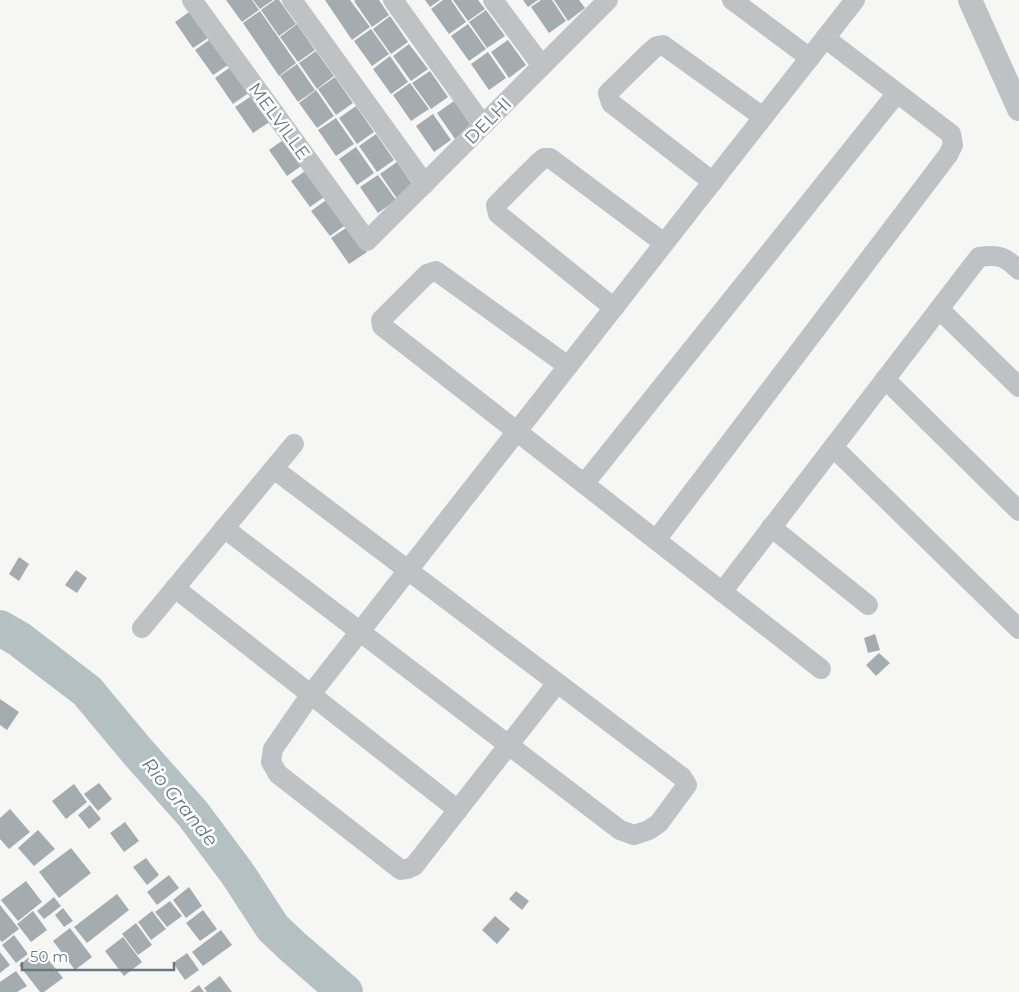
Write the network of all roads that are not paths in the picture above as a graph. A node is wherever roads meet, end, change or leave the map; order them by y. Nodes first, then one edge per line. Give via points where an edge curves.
1 (192, 0) edge
2 (292, 0) edge
3 (393, 0) edge
4 (493, 0) edge
5 (732, 0) edge
6 (855, 0) edge
7 (970, 0) edge
8 (599, 3) edge
9 (825, 38) junction
10 (810, 58) junction
11 (542, 66) junction
12 (897, 93) junction
13 (1019, 109) edge
14 (763, 117) junction
15 (483, 125) junction
16 (713, 182) junction
17 (425, 184) junction
18 (367, 241) joint
19 (664, 243) junction
20 (1019, 270) edge
21 (614, 308) junction
22 (939, 309) junction
23 (568, 366) junction
24 (885, 379) junction
25 (1019, 387) edge
26 (517, 432) junction
27 (294, 444) dead end
28 (833, 447) junction
29 (274, 469) junction
30 (584, 484) junction
31 (1019, 511) edge
32 (772, 527) junction
33 (224, 528) junction
34 (656, 540) junction
35 (409, 570) junction
36 (175, 588) junction
37 (722, 592) junction
38 (868, 605) dead end
39 (142, 628) dead end
40 (1019, 629) edge
41 (360, 632) junction
42 (821, 669) dead end
43 (558, 683) junction
44 (311, 694) junction
45 (509, 746) junction
46 (458, 810) junction

1 - 18 street, MELVILLE
2 - 17 street
3 - 15 street
4 - 11 street
5 - 10 street
6 - 9 street
7 - 13 street
8 - 11 street, DELHI
9 - 10 street
9 - 12 street
10 - 14 street
11 - 15 street, DELHI
12 - 30 street
12 - 34 street via 951,134 953,145 948,155
14 - 16 street
14 - 16 street via 663,45 651,51 608,93 611,103
15 - 17 street, DELHI
16 - 19 street
17 - 18 street, DELHI
19 - 21 street
19 - 21 street via 550,158 538,163 496,206 498,214
20 - 22 street via 1007,259 992,255 979,257
21 - 23 street
22 - 24 street
22 - 25 street
23 - 26 street
23 - 26 street via 436,271 427,274 381,320 382,326
24 - 28 street
24 - 31 street
26 - 30 street
26 - 35 street
27 - 29 street
28 - 32 street
28 - 40 street
29 - 33 street
29 - 35 street
30 - 34 street
32 - 37 street
32 - 38 street
33 - 36 street
33 - 41 street
34 - 37 street
35 - 41 street
35 - 43 street
36 - 39 street
36 - 44 street
37 - 42 street
41 - 44 street
41 - 45 street
43 - 45 street
43 - 45 street via 682,777 687,785 658,823 634,835 620,830
44 - 46 street
44 - 46 street via 273,749 271,762 278,774 401,870 414,866
45 - 46 street

